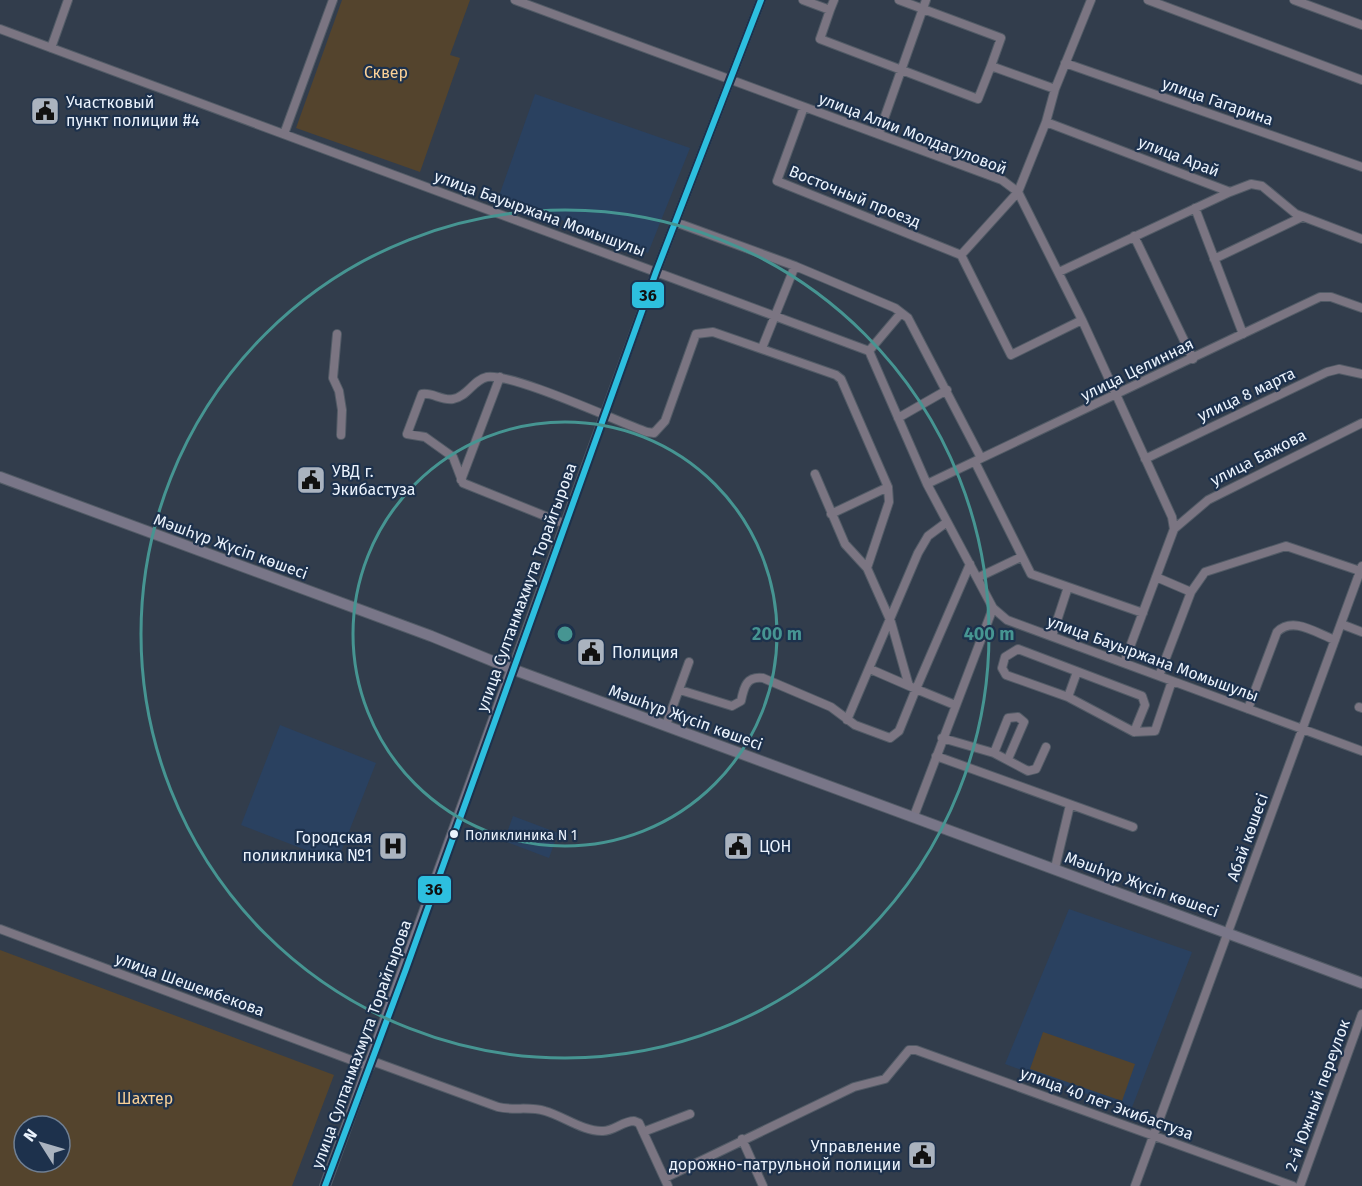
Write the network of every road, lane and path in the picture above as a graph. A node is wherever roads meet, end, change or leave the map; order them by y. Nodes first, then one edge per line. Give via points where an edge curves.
1 (68, 0) edge
2 (333, 0) edge
3 (516, 0) edge
4 (761, 0) edge
5 (803, 0) edge
6 (834, 0) edge
7 (899, 0) edge
8 (926, 0) edge
9 (1091, 0) edge
10 (1148, 0) edge
11 (1294, 0) edge
12 (923, 9) junction
13 (830, 10) junction
14 (1362, 26) edge
15 (0, 29) edge
16 (51, 48) junction
17 (1065, 63) junction
18 (991, 66) junction
19 (901, 69) junction
20 (1362, 80) edge
21 (730, 81) junction
22 (1055, 89) junction
23 (804, 107) junction
24 (1046, 122) junction
25 (879, 133) junction
26 (284, 134) junction
27 (1362, 167) edge
28 (1018, 192) junction
29 (1230, 192) junction
30 (1195, 208) junction
31 (1302, 217) junction
32 (675, 222) junction
33 (1134, 236) junction
34 (1362, 239) edge
35 (961, 255) junction
36 (1214, 259) junction
37 (795, 266) junction
38 (656, 272) junction
39 (1059, 272) junction
40 (1362, 308) edge
41 (901, 313) junction
42 (774, 316) junction
43 (1082, 320) junction
44 (337, 334) dead end
45 (1243, 334) junction
46 (762, 348) junction
47 (869, 351) junction
48 (1193, 358) junction
49 (1362, 374) edge
50 (500, 377) junction
51 (947, 390) junction
52 (1116, 396) junction
53 (604, 416) junction
54 (898, 418) junction
55 (1362, 423) edge
56 (341, 435) dead end
57 (1145, 459) junction
58 (978, 460) junction
59 (815, 474) dead end
60 (0, 477) edge
61 (461, 481) junction
62 (927, 484) junction
63 (888, 487) junction
64 (831, 514) junction
65 (947, 522) junction
66 (565, 524) junction
67 (1174, 530) junction
68 (1020, 557) junction
69 (970, 564) junction
70 (867, 568) junction
71 (1361, 568) edge
72 (1156, 577) junction
73 (977, 578) junction
74 (1068, 587) junction
75 (1191, 592) junction
76 (993, 608) junction
77 (1143, 614) junction
78 (891, 622) junction
79 (1341, 624) junction
80 (1362, 632) edge
81 (1052, 636) junction
82 (1335, 640) junction
83 (689, 662) dead end
84 (1124, 663) junction
85 (512, 669) junction
86 (870, 669) junction
87 (1077, 672) junction
88 (1159, 676) junction
89 (1172, 681) junction
90 (912, 687) junction
91 (680, 690) junction
92 (1068, 698) junction
93 (955, 705) junction
94 (1248, 709) junction
95 (847, 720) junction
96 (666, 725) junction
97 (1302, 729) junction
98 (1134, 732) junction
99 (942, 738) junction
100 (1046, 747) dead end
101 (1362, 751) edge
102 (994, 753) junction
103 (936, 756) junction
104 (1008, 759) junction
105 (1070, 805) junction
106 (914, 816) junction
107 (1133, 827) dead end
108 (1055, 868) junction
109 (0, 928) edge
110 (1228, 931) junction
111 (1362, 983) edge
112 (1362, 1014) edge
113 (371, 1064) junction
114 (690, 1114) dead end
115 (643, 1132) junction
116 (1154, 1135) junction
117 (742, 1139) junction
118 (667, 1182) edge
119 (325, 1186) edge
120 (763, 1186) edge
121 (1135, 1186) edge
122 (1293, 1186) edge
123 (1300, 1186) edge

1 - 16 street
2 - 26 street
3 - 21 street, улица Алии Молдагуловой
4 - 21 street, улица Султанмахмута Торайгырова
5 - 13 street
6 - 13 street
7 - 12 street
8 - 12 street
9 - 17 street
10 - 20 street
11 - 14 street
12 - 18 street via 1001,38
12 - 19 street
13 - 19 street via 820,39
15 - 16 street, улица Бауыржана Момышулы
16 - 26 street, улица Бауыржана Момышулы
17 - 22 street
17 - 27 street, улица Гагарина
18 - 19 street via 978,99
18 - 22 street
19 - 25 street
21 - 23 street, улица Алии Молдагуловой
21 - 32 street, улица Султанмахмута Торайгырова
22 - 24 street
23 - 25 street, улица Алии Молдагуловой
23 - 35 street, Восточный проезд via 777,181
24 - 28 street
24 - 29 street, улица Арай
25 - 28 street, улица Алии Молдагуловой via 1002,180
26 - 38 street, улица Бауыржана Момышулы
28 - 35 street
28 - 39 street, улица Алии Молдагуловой
29 - 30 street
29 - 31 street, улица Арай via 1251,184 1262,186
30 - 33 street
30 - 36 street
31 - 34 street, улица Арай
31 - 36 street
32 - 37 street
32 - 38 street, улица Султанмахмута Торайгырова
33 - 39 street
33 - 48 street
35 - 43 street via 1011,355
36 - 45 street
37 - 41 street
37 - 42 street
38 - 42 street, улица Бауыржана Момышулы
38 - 53 street, улица Султанмахмута Торайгырова
39 - 43 street, улица Алии Молдагуловой
40 - 45 street, улица Целинная via 1320,297
41 - 47 street
41 - 51 street via 908,318
42 - 46 street
42 - 47 street, улица Бауыржана Момышулы
43 - 52 street, улица Алии Молдагуловой
44 - 56 street via 333,378 342,410
45 - 48 street, улица Целинная
46 - 53 street via 713,332 696,334 660,428 647,432
46 - 63 street via 841,379
47 - 54 street, улица Бауыржана Момышулы
48 - 52 street, улица Целинная
49 - 57 street, улица 8 марта via 1339,369 1327,372
50 - 53 street
50 - 61 street
50 - 61 street via 486,377 455,399 422,394 412,416 407,434 425,436 451,455
51 - 54 street
51 - 58 street
52 - 57 street, улица Алии Молдагуловой
52 - 58 street, улица Целинная
53 - 66 street, улица Султанмахмута Торайгырова
54 - 62 street, улица Бауыржана Момышулы
55 - 67 street, улица Бажова via 1208,500
57 - 67 street, улица Алии Молдагуловой via 1172,517
58 - 62 street, улица Целинная
58 - 68 street
59 - 64 street
60 - 85 main road, Мәшһүр Жүсіп көшесі
61 - 66 street
62 - 65 street, улица Бауыржана Момышулы
63 - 64 street
63 - 70 street via 889,502
64 - 70 street via 845,544
65 - 69 street, улица Бауыржана Момышулы
65 - 78 street via 928,536 918,553
66 - 85 street, улица Султанмахмута Торайгырова
67 - 72 street
68 - 73 street
68 - 74 street via 1031,574
69 - 73 street, улица Бауыржана Момышулы
69 - 90 street
70 - 78 street
71 - 75 street via 1286,546 1205,572
71 - 79 street, Абай көшесі
72 - 75 street
72 - 77 street
73 - 76 street, улица Бауыржана Момышулы
74 - 77 street
74 - 81 street
75 - 88 street
76 - 81 street, улица Бауыржана Момышулы via 1007,620
76 - 93 street
77 - 84 street
78 - 86 street
78 - 90 street
79 - 80 street
79 - 82 street, Абай көшесі
81 - 84 street, улица Бауыржана Момышулы
82 - 94 street via 1293,624 1284,625 1277,632
82 - 97 street, Абай көшесі
83 - 91 street
84 - 88 street, улица Бауыржана Момышулы
85 - 96 main road, Мәшһүр Жүсіп көшесі
85 - 113 main road, улица Султанмахмута Торайгырова
86 - 90 street
86 - 95 street
87 - 92 street
87 - 92 street via 1018,649 1005,657 1002,668 1006,675
87 - 98 street via 1142,696 1145,705
88 - 89 street, улица Бауыржана Момышулы
89 - 94 street, улица Бауыржана Момышулы
89 - 98 street via 1155,731
90 - 93 street
90 - 95 street via 895,736 890,738
91 - 95 street via 732,706 741,701 749,680 763,678 831,707
91 - 96 street
92 - 98 street
93 - 99 street
94 - 97 street, улица Бауыржана Момышулы
96 - 106 main road, Мәшһүр Жүсіп көшесі
97 - 101 street, улица Бауыржана Момышулы
97 - 110 street, Абай көшесі
99 - 102 street
99 - 103 street
100 - 104 street via 1032,771
102 - 104 street
102 - 104 street via 1008,718 1018,717 1024,722
103 - 105 street
103 - 106 street
105 - 107 street
105 - 108 street
106 - 108 main road, Мәшһүр Жүсіп көшесі
108 - 110 main road, Мәшһүр Жүсіп көшесі
109 - 113 street, улица Шешембекова
110 - 111 main road, Мәшһүр Жүсіп көшесі
110 - 116 street, Абай көшесі
112 - 123 street, 2-й Южный переулок
113 - 115 street, улица Шешембекова via 498,1107 544,1110 595,1131 634,1121
113 - 119 main road, улица Султанмахмута Торайгырова
114 - 115 street
115 - 118 street
116 - 117 street, улица 40 лет Экибастуза via 909,1050 885,1079 854,1087
116 - 121 street, Абай көшесі
116 - 122 street, улица 40 лет Экибастуза
117 - 118 street
117 - 120 street

